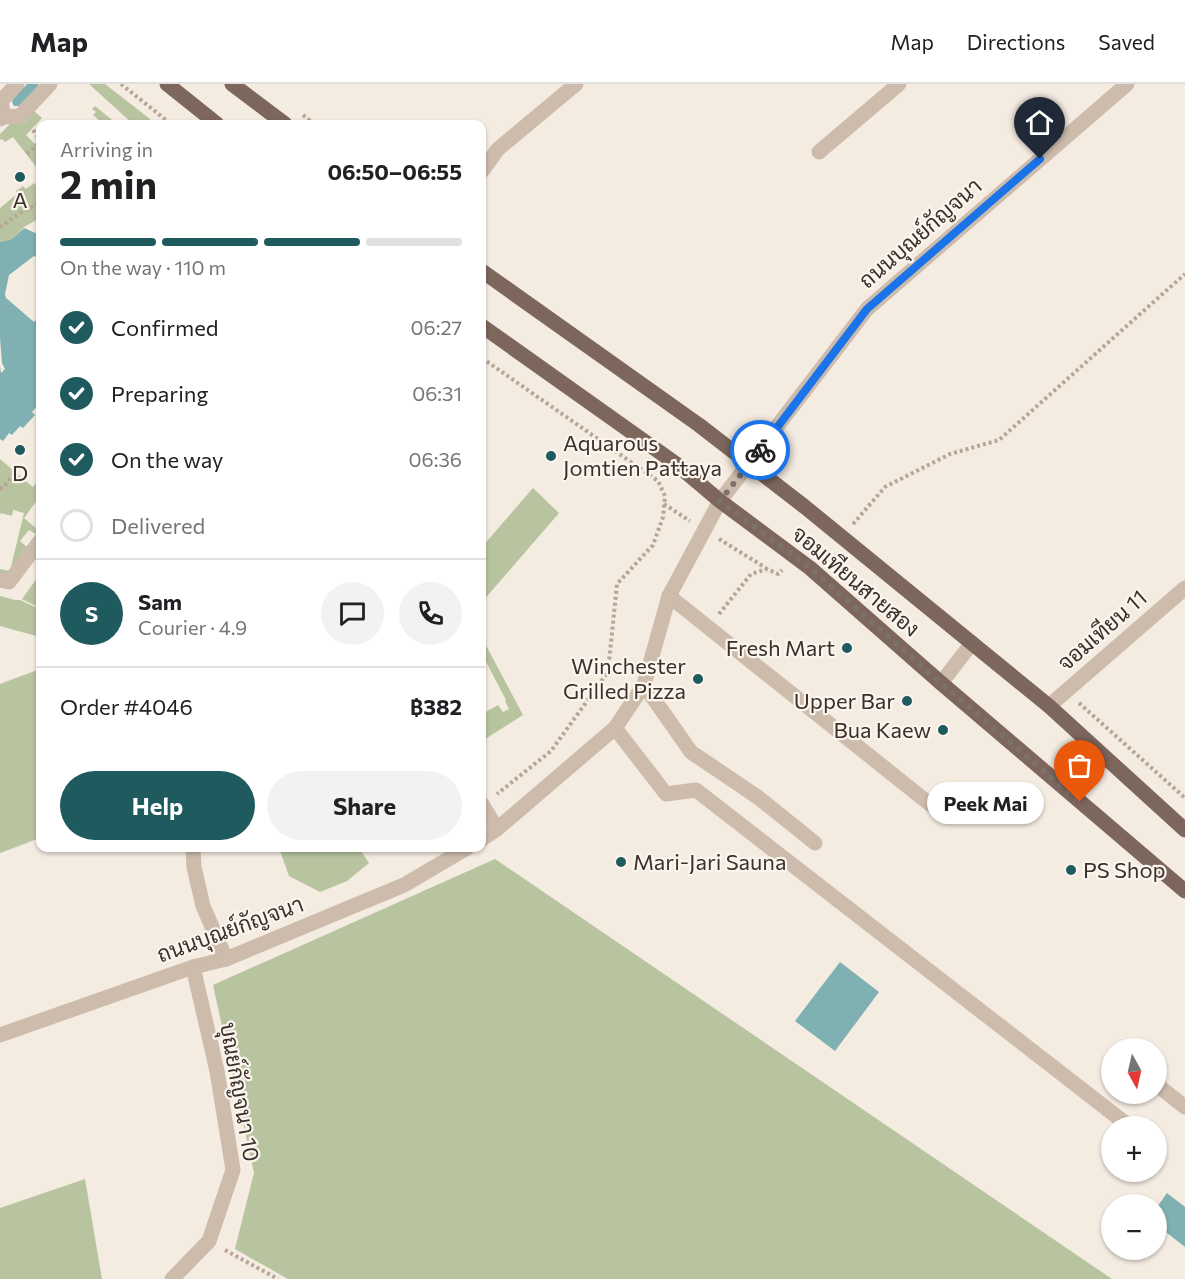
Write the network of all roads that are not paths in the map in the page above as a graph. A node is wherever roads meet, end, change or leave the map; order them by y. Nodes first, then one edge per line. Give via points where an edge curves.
1 (17, 84) edge
2 (50, 84) edge
3 (167, 84) edge
4 (232, 84) edge
5 (576, 84) edge
6 (898, 84) edge
7 (1127, 84) edge
8 (2, 118) edge
9 (212, 120) edge
10 (280, 120) edge
11 (819, 152) dead end
12 (486, 166) edge
13 (486, 274) edge
14 (486, 329) edge
15 (749, 465) junction
16 (720, 501) junction
17 (36, 546) edge
18 (0, 580) edge
19 (1185, 588) edge
20 (669, 596) junction
21 (972, 643) junction
22 (941, 683) junction
23 (644, 685) junction
24 (1049, 706) junction
25 (615, 728) junction
26 (931, 805) dead end
27 (486, 811) edge
28 (497, 829) junction
29 (1185, 830) edge
30 (486, 836) edge
31 (815, 843) dead end
32 (193, 852) edge
33 (460, 852) edge
34 (1185, 891) edge
35 (226, 959) junction
36 (193, 968) junction
37 (0, 1035) edge
38 (1167, 1093) edge
39 (1185, 1107) edge
40 (1116, 1116) edge
41 (174, 1278) edge

1 - 8 street via 1,101
2 - 8 street via 20,116
3 - 9 main road
4 - 10 main road
5 - 12 street via 498,149
6 - 11 street
7 - 15 street, ถนนบุณย์กัญจนา via 867,309
13 - 15 main road, จอมเทียนสายสอง
14 - 16 main road, จอมเทียนสายสอง via 675,464
15 - 16 street, ถนนบุณย์กัญจนา
15 - 21 main road, จอมเทียนสายสอง
16 - 20 street, ถนนบุณย์กัญจนา
16 - 22 main road, จอมเทียนสายสอง via 810,568
17 - 18 street via 9,582
19 - 24 street, จอมเทียน 11
20 - 23 street, ถนนบุณย์กัญจนา
20 - 26 street
21 - 22 street
21 - 24 main road, จอมเทียนสายสอง
22 - 34 main road, จอมเทียนสายสอง
23 - 25 street, ถนนบุณย์กัญจนา
23 - 31 street via 691,752 759,798
24 - 29 main road, จอมเทียนสายสอง
25 - 28 street, ถนนบุณย์กัญจนา
25 - 40 street via 666,794 696,790
27 - 28 street
28 - 30 street, ถนนบุณย์กัญจนา
32 - 35 street via 203,906
33 - 35 street, ถนนบุณย์กัญจนา via 404,885
35 - 36 street, ถนนบุณย์กัญจนา
36 - 37 street, ถนนบุณย์กัญจนา
36 - 41 street, บุณย์กัญจนา 10 via 217,1071 233,1170 209,1241
38 - 39 street

